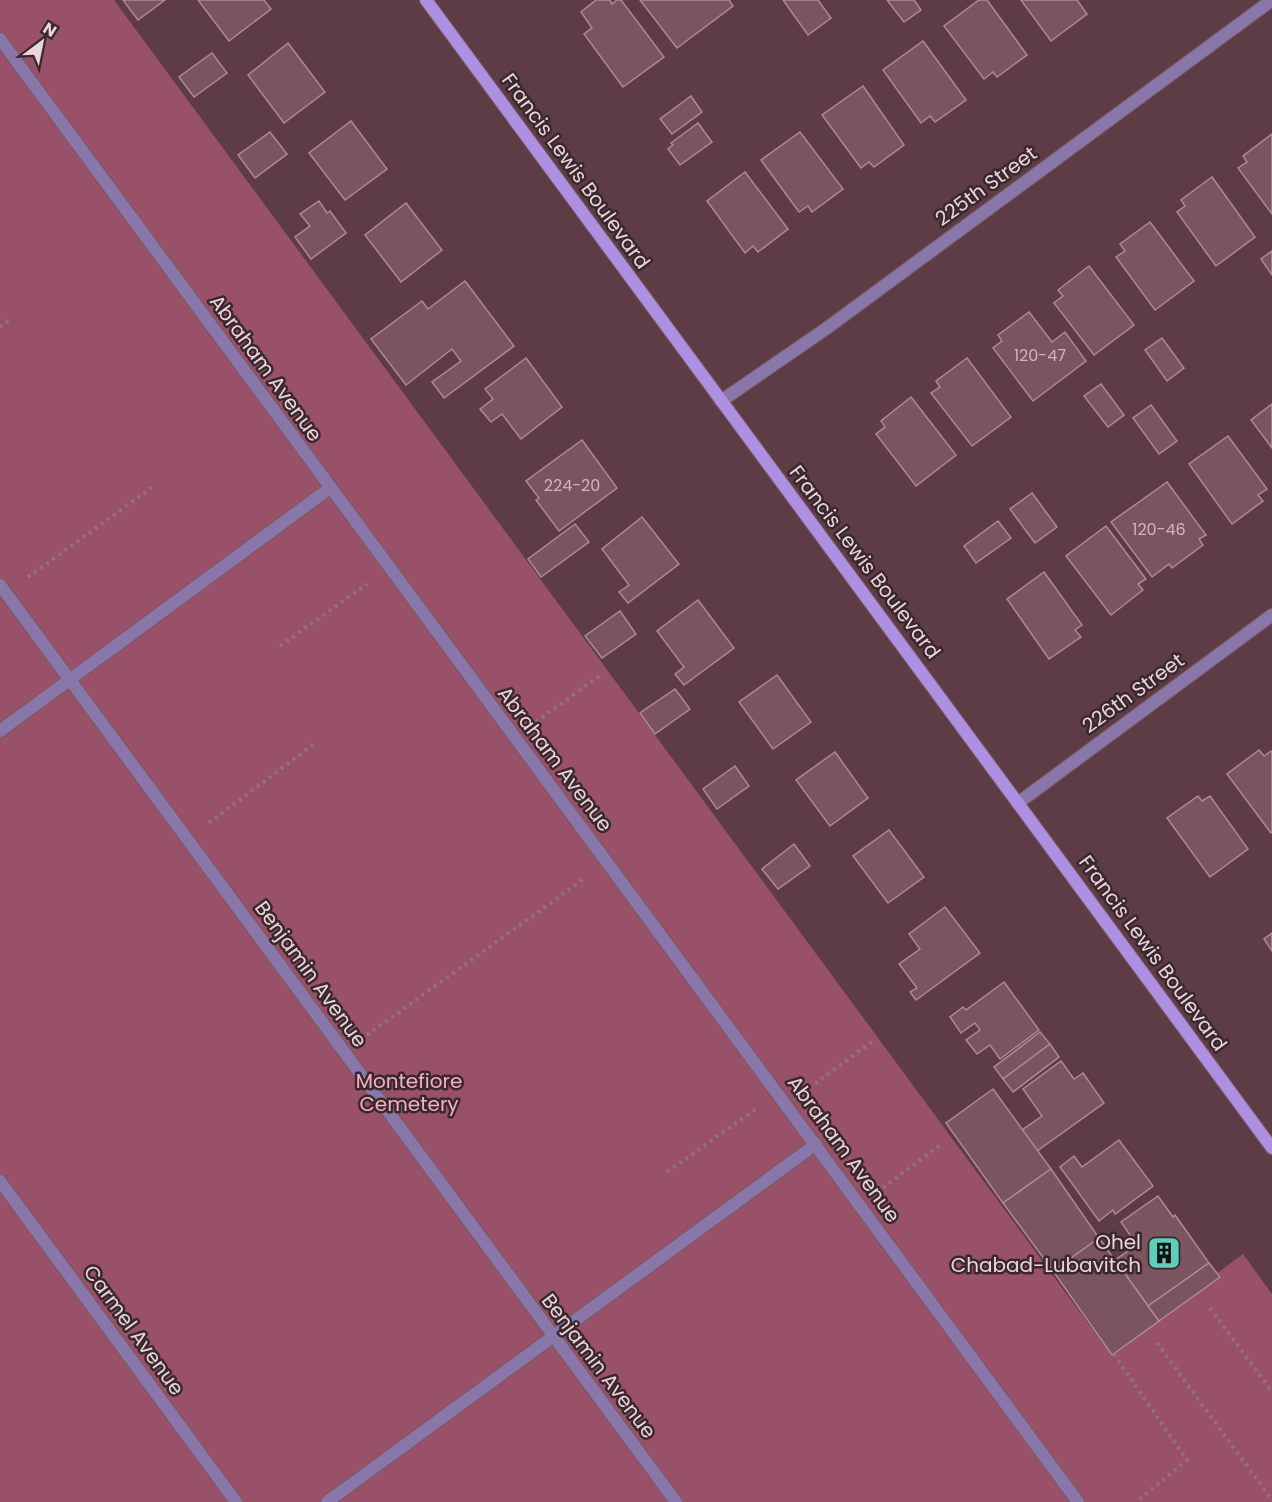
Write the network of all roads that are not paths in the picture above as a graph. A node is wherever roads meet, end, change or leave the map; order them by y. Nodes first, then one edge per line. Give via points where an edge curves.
1 (1272, 0) edge
2 (430, 1) edge
3 (0, 39) edge
4 (721, 401) junction
5 (330, 488) junction
6 (3, 589) edge
7 (1272, 615) edge
8 (70, 680) junction
9 (0, 731) edge
10 (1018, 803) junction
11 (816, 1144) junction
12 (1272, 1148) edge
13 (0, 1180) edge
14 (553, 1336) junction
15 (236, 1502) edge
16 (327, 1502) edge
17 (676, 1502) edge
18 (1078, 1502) edge

1 - 4 street, 225th Street
2 - 4 main road, Francis Lewis Boulevard
3 - 5 street, Abraham Avenue
4 - 10 main road, Francis Lewis Boulevard
5 - 8 street
5 - 11 street, Abraham Avenue
6 - 8 street, Benjamin Avenue
7 - 10 street, 226th Street
8 - 9 street
8 - 14 street, Benjamin Avenue
10 - 12 main road, Francis Lewis Boulevard
11 - 14 street
11 - 18 street, Abraham Avenue
13 - 15 street, Carmel Avenue
14 - 16 street
14 - 17 street, Benjamin Avenue

